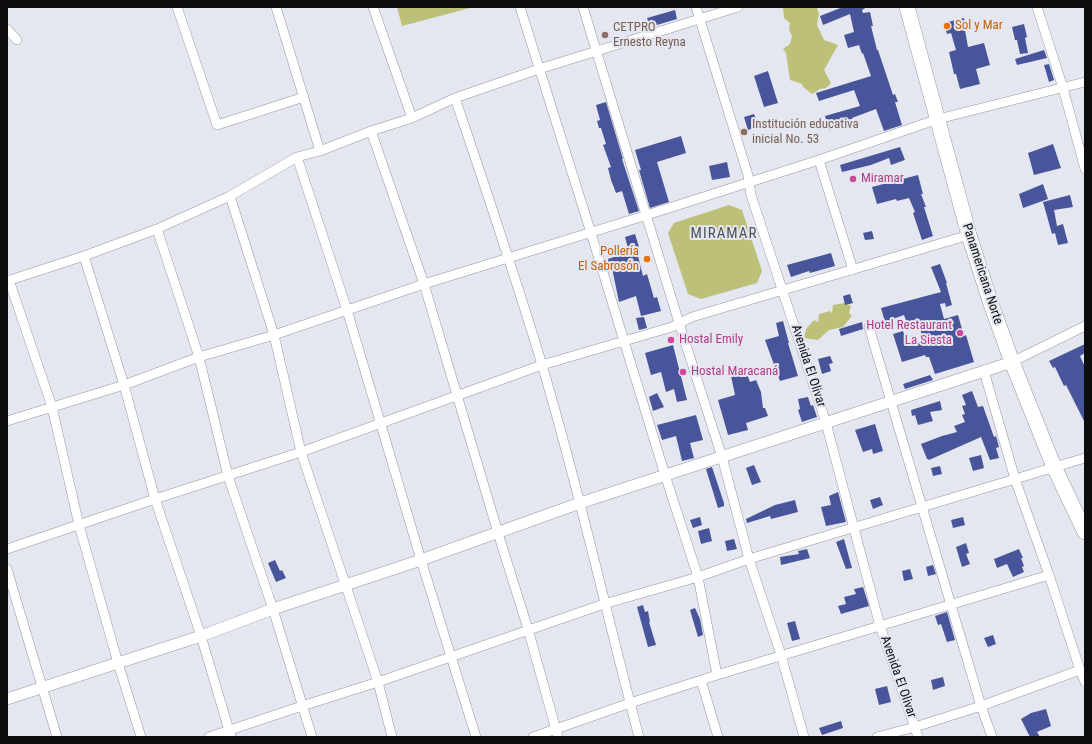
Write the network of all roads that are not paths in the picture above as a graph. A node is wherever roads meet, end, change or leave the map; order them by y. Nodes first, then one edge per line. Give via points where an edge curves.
1 (177, 7) edge
2 (276, 7) edge
3 (373, 7) edge
4 (520, 7) edge
5 (583, 7) edge
6 (696, 7) edge
7 (738, 7) edge
8 (907, 7) edge
9 (1037, 7) edge
10 (700, 19) junction
11 (7, 29) edge
12 (17, 40) dead end
13 (598, 51) junction
14 (539, 69) junction
15 (1085, 82) edge
16 (1064, 88) junction
17 (304, 97) junction
18 (455, 98) junction
19 (412, 118) junction
20 (938, 118) junction
21 (371, 131) junction
22 (320, 151) junction
23 (297, 157) junction
24 (819, 160) junction
25 (1085, 169) edge
26 (749, 182) junction
27 (230, 196) junction
28 (647, 215) junction
29 (157, 229) junction
30 (591, 233) junction
31 (969, 235) junction
32 (84, 256) junction
33 (508, 258) junction
34 (853, 270) junction
35 (8, 280) edge
36 (424, 284) junction
37 (782, 290) junction
38 (347, 310) junction
39 (679, 323) junction
40 (1085, 326) edge
41 (869, 327) dead end
42 (274, 335) junction
43 (624, 341) junction
44 (199, 357) junction
45 (1012, 362) junction
46 (542, 365) junction
47 (984, 371) junction
48 (124, 385) junction
49 (457, 396) junction
50 (892, 401) junction
51 (52, 407) junction
52 (7, 421) edge
53 (826, 423) junction
54 (380, 424) junction
55 (301, 452) junction
56 (722, 456) junction
57 (1085, 458) edge
58 (1054, 467) junction
59 (665, 475) junction
60 (228, 476) junction
61 (1015, 479) junction
62 (155, 499) junction
63 (580, 503) junction
64 (923, 507) junction
65 (79, 525) junction
66 (853, 528) junction
67 (1085, 532) edge
68 (498, 533) junction
69 (7, 549) edge
70 (749, 559) junction
71 (421, 560) junction
72 (7, 569) edge
73 (1049, 575) junction
74 (698, 577) junction
75 (345, 585) junction
76 (604, 604) junction
77 (950, 605) junction
78 (273, 609) junction
79 (880, 626) junction
80 (528, 630) junction
81 (201, 636) junction
82 (781, 655) junction
83 (451, 656) junction
84 (118, 663) junction
85 (1080, 670) junction
86 (717, 675) junction
87 (701, 680) junction
88 (378, 682) junction
89 (1085, 682) edge
90 (42, 688) junction
91 (7, 699) edge
92 (630, 703) junction
93 (302, 706) junction
94 (981, 706) junction
95 (915, 727) junction
96 (557, 733) edge
97 (230, 734) edge
98 (57, 737) edge
99 (141, 737) edge
100 (209, 737) edge
101 (312, 737) edge
102 (392, 737) edge
103 (476, 737) edge
104 (533, 737) edge
105 (639, 737) edge
106 (718, 737) edge
107 (804, 737) edge
108 (877, 737) edge
109 (918, 737) edge
110 (992, 737) edge

1 - 17 street via 217,125
2 - 17 street
3 - 19 street
4 - 14 street
5 - 13 street
6 - 10 street, Avenida El Olivar
7 - 10 street
8 - 20 highway, Panamericana Norte
9 - 16 street
10 - 13 street
10 - 26 street, Avenida El Olivar
11 - 12 street
13 - 14 street
13 - 28 street
14 - 18 street
14 - 30 street
15 - 16 street
16 - 20 street
16 - 25 street
17 - 22 street
18 - 19 street
18 - 33 street
19 - 21 street
20 - 24 street
20 - 31 highway, Panamericana Norte
21 - 22 street
21 - 36 street
22 - 23 street
23 - 27 street
23 - 38 street
24 - 26 street
24 - 34 street
26 - 28 street
26 - 37 street, Avenida El Olivar
27 - 29 street
27 - 42 street
28 - 30 street
28 - 39 street
29 - 32 street
29 - 44 street
30 - 33 street
30 - 43 street
31 - 34 street
31 - 45 highway, Panamericana Norte
32 - 35 street
32 - 48 street
33 - 36 street
33 - 46 street
34 - 37 street
35 - 51 street
36 - 38 street
36 - 49 street
37 - 39 street
37 - 53 street, Avenida El Olivar
38 - 42 street
38 - 54 street
39 - 43 street
39 - 56 street
40 - 45 street
41 - 50 street
42 - 44 street
42 - 55 street
43 - 46 street
43 - 59 street
44 - 48 street
44 - 60 street
45 - 47 street
45 - 58 highway, Panamericana Norte
46 - 49 street
46 - 63 street
47 - 50 street
47 - 61 street
48 - 51 street
48 - 62 street
49 - 54 street
49 - 68 street
50 - 53 street
50 - 64 street
51 - 52 street
51 - 65 street
53 - 56 street
53 - 66 street, Avenida El Olivar
54 - 55 street
54 - 71 street
55 - 60 street
55 - 75 street
56 - 59 street
56 - 70 street
57 - 58 street
58 - 61 street
58 - 67 highway, Panamericana Norte
59 - 63 street
59 - 74 street
60 - 62 street
60 - 78 street
61 - 64 street
61 - 73 street
62 - 65 street
62 - 81 street
63 - 68 street
63 - 76 street
64 - 66 street
64 - 77 street
65 - 69 street
65 - 84 street
66 - 70 street
66 - 79 street, Avenida El Olivar
68 - 71 street
68 - 80 street
70 - 74 street
70 - 82 street
71 - 75 street
71 - 83 street
72 - 90 street
73 - 77 street
73 - 85 street
74 - 76 street
74 - 86 street
75 - 78 street
75 - 88 street
76 - 80 street
76 - 92 street
77 - 79 street
77 - 94 street
78 - 81 street
78 - 93 street
79 - 82 street
79 - 95 street, Avenida El Olivar
80 - 83 street
80 - 96 street
81 - 84 street
81 - 97 street
82 - 86 street
82 - 107 street
83 - 88 street
83 - 103 street
84 - 90 street
84 - 99 street
85 - 89 street
85 - 94 street
86 - 87 street
87 - 92 street
87 - 106 street
88 - 93 street
88 - 102 street
90 - 91 street
90 - 98 street
92 - 96 street
92 - 105 street
93 - 97 street
93 - 101 street
94 - 95 street
94 - 110 street
95 - 108 street
95 - 109 street, Avenida El Olivar
96 - 104 street
97 - 100 street

